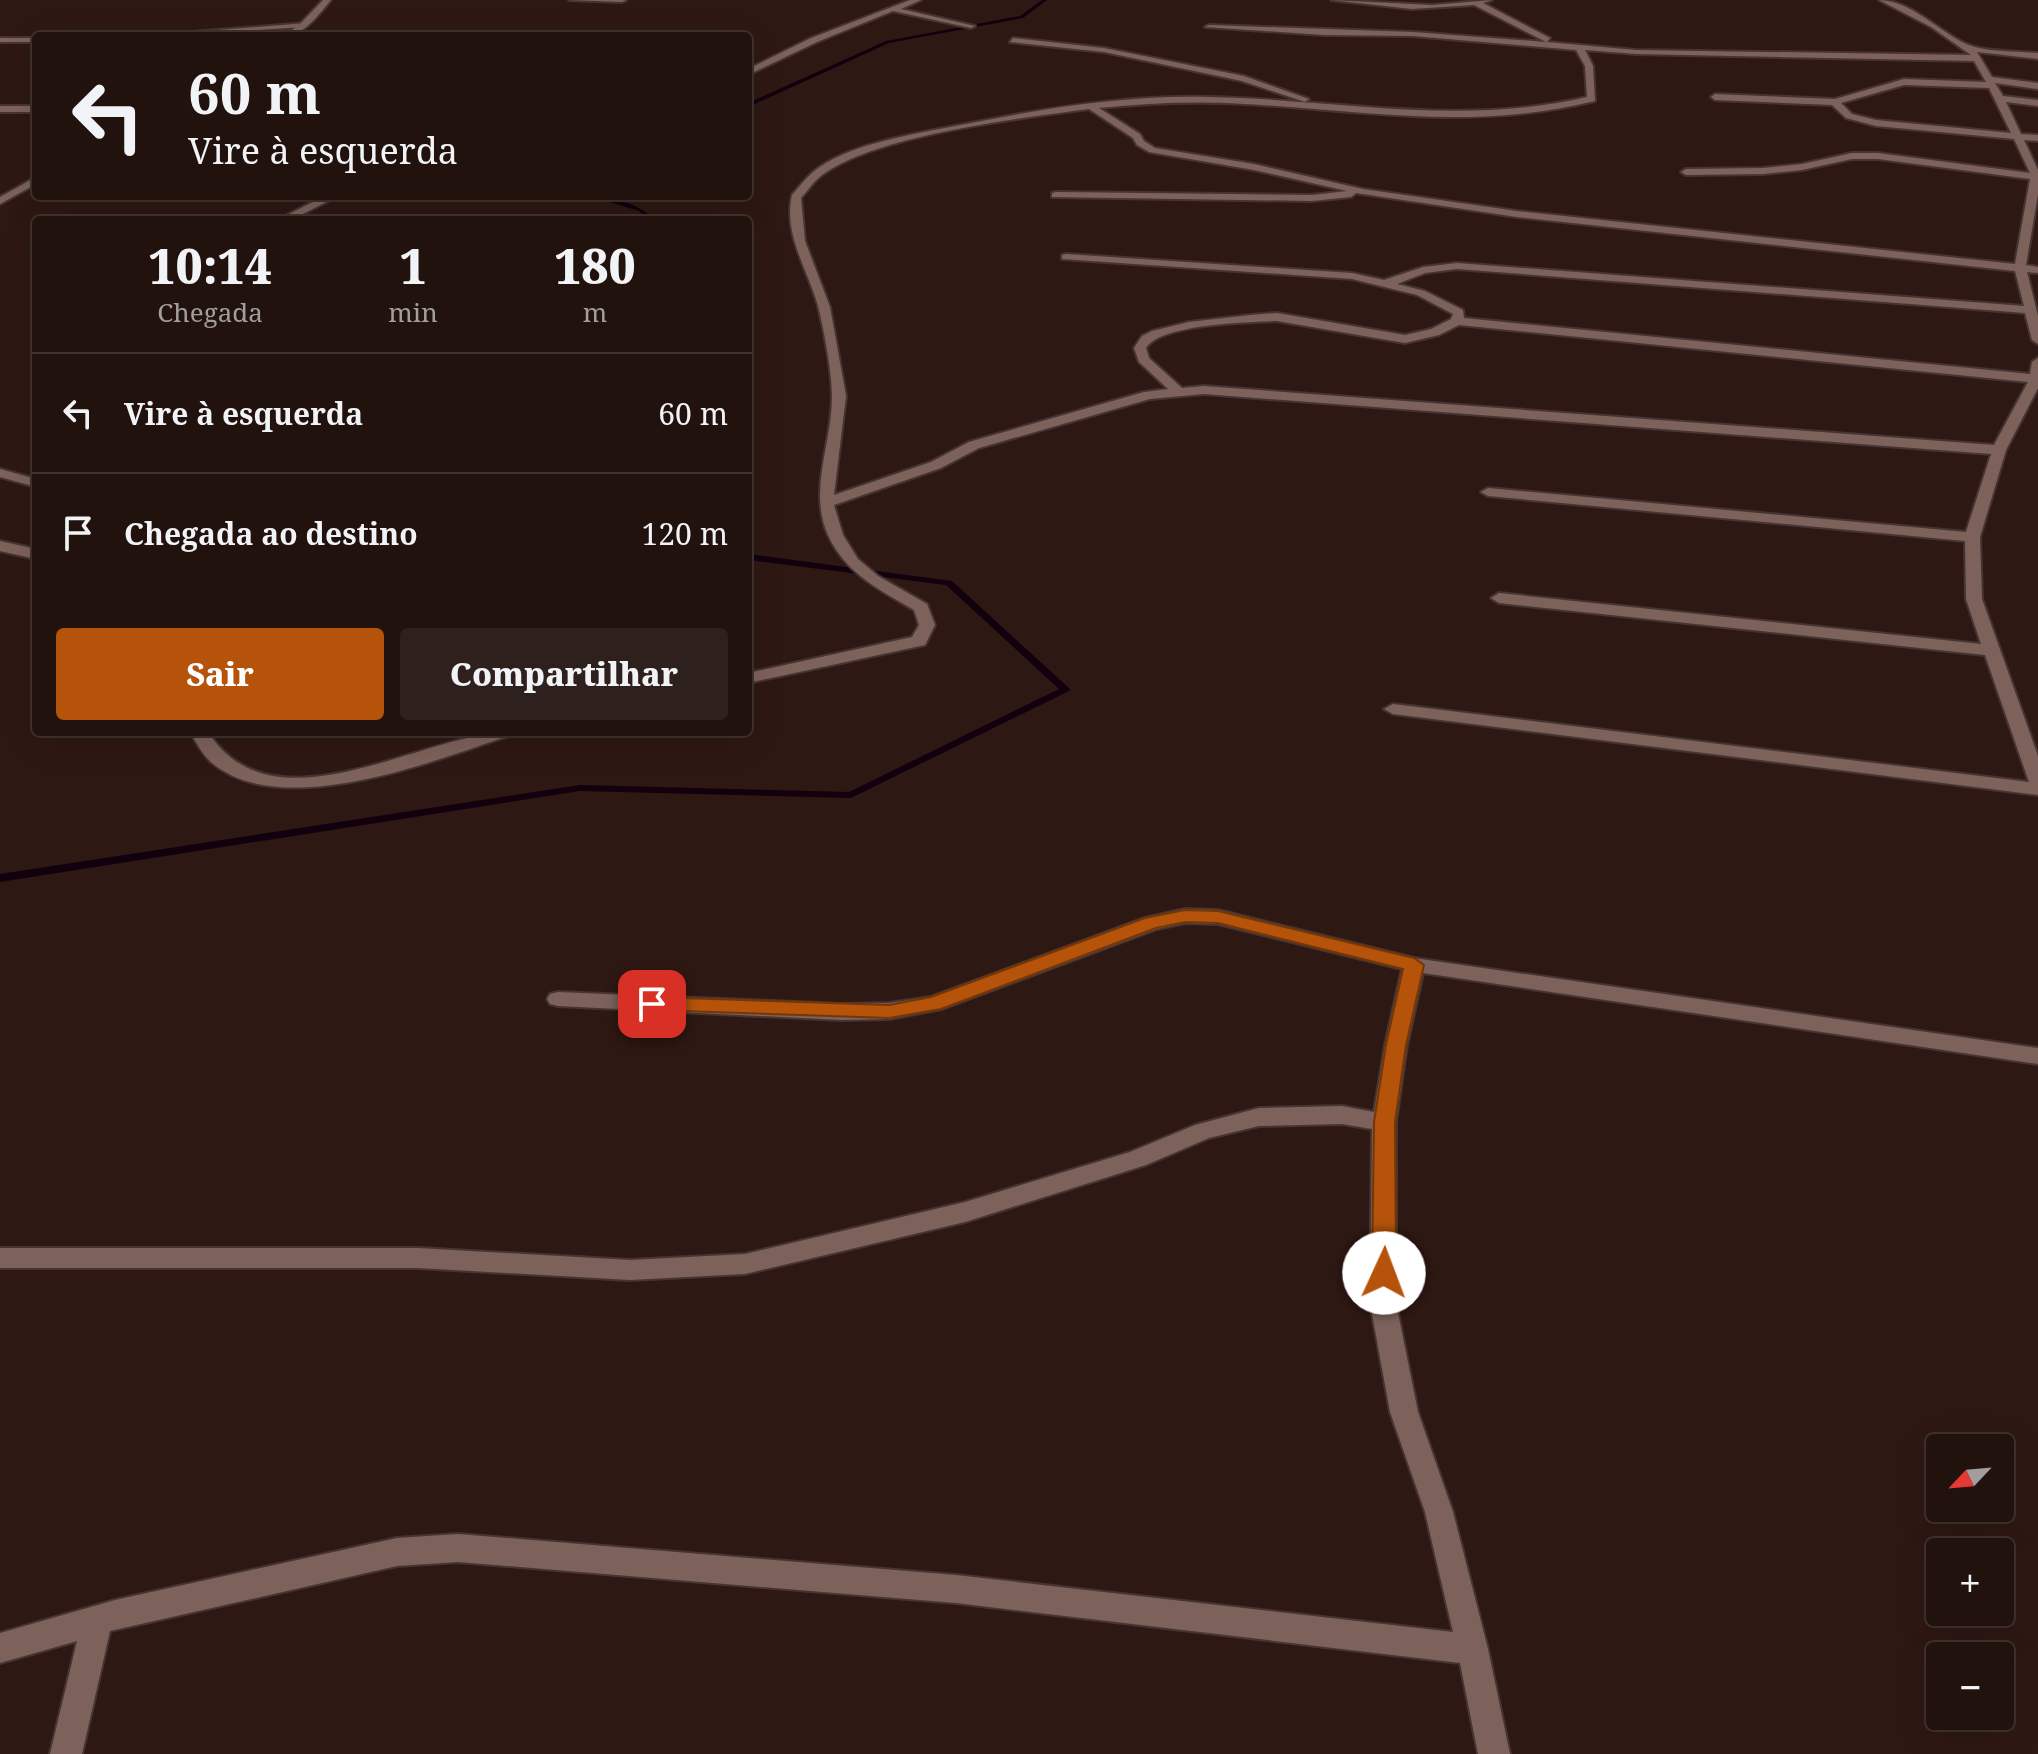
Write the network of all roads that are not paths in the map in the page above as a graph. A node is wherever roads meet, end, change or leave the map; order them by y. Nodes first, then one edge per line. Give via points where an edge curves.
1 (327, 0) edge
2 (573, 0) edge
3 (622, 0) edge
4 (917, 0) edge
5 (1335, 0) edge
6 (1488, 0) edge
7 (1883, 0) edge
8 (1476, 3) junction
9 (892, 9) junction
10 (304, 25) junction
11 (971, 26) dead end
12 (1209, 27) dead end
13 (216, 32) edge
14 (294, 32) edge
15 (0, 40) edge
16 (32, 40) edge
17 (1013, 40) dead end
18 (1556, 44) junction
19 (1578, 46) junction
20 (0, 50) edge
21 (1636, 52) junction
22 (1973, 54) junction
23 (2038, 56) edge
24 (1589, 66) junction
25 (752, 70) edge
26 (1990, 82) junction
27 (2038, 86) edge
28 (1715, 97) dead end
29 (2000, 98) junction
30 (1835, 102) junction
31 (2038, 103) edge
32 (1090, 106) junction
33 (0, 109) edge
34 (32, 109) edge
35 (1331, 109) junction
36 (2017, 136) junction
37 (2038, 138) edge
38 (1686, 172) dead end
39 (2037, 176) edge
40 (32, 182) edge
41 (1363, 192) junction
42 (1056, 195) dead end
43 (324, 200) edge
44 (0, 201) edge
45 (290, 216) edge
46 (2034, 221) edge
47 (1066, 257) dead end
48 (2020, 267) junction
49 (2038, 270) edge
50 (1385, 284) junction
51 (2029, 310) junction
52 (1457, 321) junction
53 (2038, 340) edge
54 (2037, 373) edge
55 (1177, 391) junction
56 (1999, 450) junction
57 (0, 473) edge
58 (32, 482) edge
59 (1488, 492) dead end
60 (826, 503) junction
61 (1972, 537) junction
62 (0, 546) edge
63 (32, 553) edge
64 (1499, 598) dead end
65 (1990, 650) junction
66 (752, 677) edge
67 (1393, 709) dead end
68 (202, 736) edge
69 (490, 736) edge
70 (2038, 782) edge
71 (2038, 789) edge
72 (1414, 965) junction
73 (558, 999) dead end
74 (2038, 1056) edge
75 (1384, 1122) junction
76 (0, 1258) edge
77 (97, 1620) junction
78 (0, 1648) edge
79 (1473, 1649) junction
80 (66, 1754) edge
81 (1494, 1754) edge

1 - 10 street
2 - 3 street
4 - 9 street
5 - 8 street
6 - 8 street
7 - 22 street via 1934,25
8 - 18 street
9 - 11 street
9 - 25 street
10 - 13 street
10 - 14 street
12 - 18 street
15 - 16 street
16 - 20 street
17 - 35 street via 1104,50 1244,79
18 - 19 street
19 - 21 street
19 - 24 street
21 - 22 street
21 - 24 street
22 - 23 street
22 - 26 street
24 - 35 street via 1592,99 1541,110 1448,118
26 - 27 street
26 - 29 street
26 - 30 street via 1892,83
28 - 30 street
29 - 31 street
29 - 36 street
30 - 36 street via 1849,116 1876,123
32 - 35 street via 1227,100
32 - 41 street via 1152,150
32 - 60 street via 1001,119 873,150 819,172 796,197 799,241 824,307 839,396
33 - 34 street
36 - 37 street
36 - 39 street
38 - 39 street via 1763,171 1878,156
39 - 46 street
40 - 44 street
41 - 42 street via 1312,198
41 - 48 street via 1517,214
43 - 45 street
46 - 48 street
47 - 50 street via 1330,273
48 - 49 street
48 - 51 street
50 - 51 street via 1423,270 1457,266
50 - 52 street via 1444,303 1459,313
51 - 53 street
52 - 54 street
52 - 55 street via 1405,339 1277,317 1147,337 1140,348 1143,359
54 - 56 street
55 - 56 street
55 - 60 street via 974,445 936,465
56 - 61 street
57 - 58 street
59 - 61 street
60 - 66 street via 835,535 852,562 921,607 927,625 919,641
61 - 65 street via 1974,599
62 - 63 street
64 - 65 street
65 - 70 street
67 - 71 street
68 - 69 street via 220,761 259,780 309,782 385,770
72 - 73 street via 1218,917 1185,916 1152,923 934,1004 889,1011
72 - 74 street
72 - 75 street
75 - 76 street via 1342,1115 1259,1117 965,1212 745,1264 630,1270 418,1258
75 - 79 street via 1383,1303 1404,1412 1439,1512
77 - 78 street
77 - 79 street via 397,1552 458,1548 956,1589
77 - 80 street
79 - 81 street

